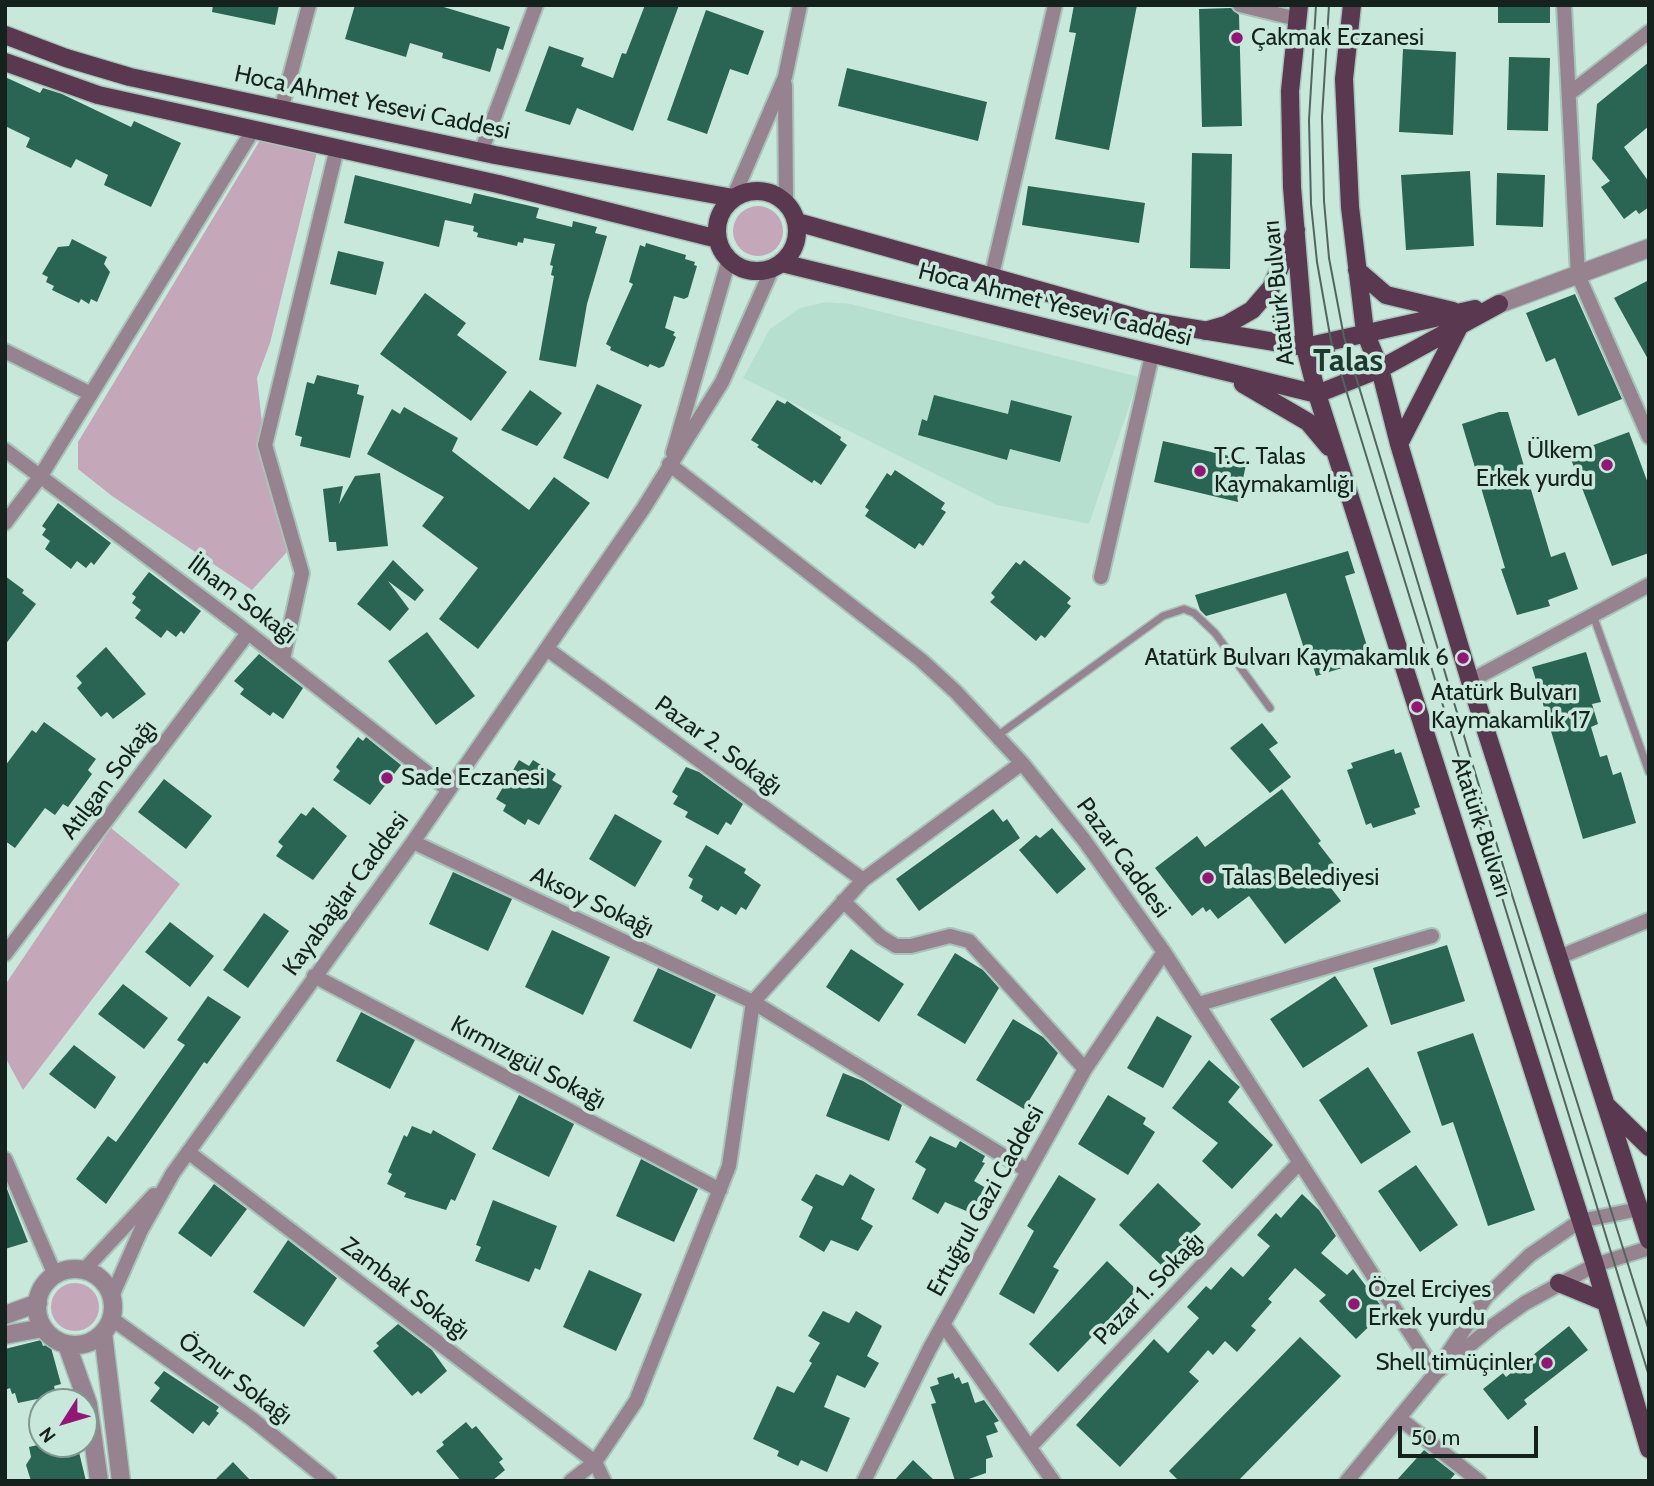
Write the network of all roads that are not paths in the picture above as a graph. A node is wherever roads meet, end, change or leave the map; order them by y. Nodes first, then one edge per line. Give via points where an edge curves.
1 (309, 5) edge
2 (536, 5) edge
3 (800, 5) edge
4 (1055, 5) edge
5 (1240, 5) edge
6 (1352, 5) edge
7 (1563, 5) edge
8 (1298, 12) edge
9 (1649, 32) edge
10 (5, 34) edge
11 (5, 62) edge
12 (785, 77) junction
13 (1570, 93) junction
14 (281, 110) junction
15 (253, 130) junction
16 (337, 148) junction
17 (481, 152) junction
18 (733, 198) junction
19 (786, 202) junction
20 (797, 222) junction
21 (1297, 227) junction
22 (718, 239) junction
23 (1649, 248) edge
24 (729, 259) junction
25 (777, 266) junction
26 (1357, 270) junction
27 (1578, 275) junction
28 (991, 279) junction
29 (1499, 304) joint
30 (1460, 319) junction
31 (1203, 331) junction
32 (1365, 332) junction
33 (1305, 347) junction
34 (5, 351) edge
35 (1152, 355) junction
36 (1201, 367) junction
37 (1380, 369) junction
38 (91, 394) junction
39 (1317, 394) junction
40 (1649, 437) edge
41 (1399, 444) junction
42 (5, 450) edge
43 (1336, 457) junction
44 (669, 464) junction
45 (40, 477) junction
46 (5, 523) edge
47 (1101, 577) dead end
48 (1649, 585) edge
49 (1594, 615) junction
50 (248, 633) junction
51 (547, 649) junction
52 (283, 659) junction
53 (1470, 681) junction
54 (1270, 708) dead end
55 (997, 736) junction
56 (1022, 763) junction
57 (1649, 772) edge
58 (449, 790) junction
59 (413, 842) junction
60 (863, 880) junction
61 (843, 901) junction
62 (1649, 920) edge
63 (1433, 936) dead end
64 (1164, 952) junction
65 (5, 954) edge
66 (1557, 958) junction
67 (314, 976) junction
68 (753, 1002) junction
69 (1199, 1004) junction
70 (1085, 1069) junction
71 (1604, 1103) junction
72 (1649, 1147) edge
73 (188, 1152) junction
74 (5, 1158) edge
75 (1300, 1162) junction
76 (1028, 1171) junction
77 (173, 1173) junction
78 (720, 1190) junction
79 (1643, 1207) edge
80 (1580, 1221) junction
81 (1649, 1240) edge
82 (1649, 1248) edge
83 (1595, 1265) junction
84 (84, 1270) junction
85 (55, 1275) junction
86 (1559, 1283) junction
87 (112, 1296) junction
88 (1605, 1302) junction
89 (38, 1303) junction
90 (5, 1315) edge
91 (943, 1324) junction
92 (107, 1326) junction
93 (43, 1328) junction
94 (5, 1335) edge
95 (67, 1345) junction
96 (1436, 1373) junction
97 (1399, 1418) junction
98 (1030, 1447) junction
99 (1649, 1449) edge
100 (595, 1462) junction
101 (99, 1481) edge
102 (121, 1481) edge
103 (328, 1481) edge
104 (571, 1481) edge
105 (604, 1481) edge
106 (864, 1481) edge
107 (1053, 1481) edge
108 (1347, 1481) edge
109 (1479, 1481) edge

1 - 14 street
2 - 17 street
3 - 12 street
4 - 28 street
5 - 8 street
6 - 26 main road, Atatürk Bulvarı via 1344,79
7 - 13 street
8 - 21 main road, Atatürk Bulvarı via 1290,91
9 - 13 street
10 - 14 main road, Hoca Ahmet Yesevi Caddesi via 109,71
11 - 15 main road, Hoca Ahmet Yesevi Caddesi via 98,95
12 - 18 street
12 - 19 street
13 - 27 street
14 - 17 main road, Hoca Ahmet Yesevi Caddesi
15 - 16 main road, Hoca Ahmet Yesevi Caddesi
15 - 38 street
16 - 22 main road, Hoca Ahmet Yesevi Caddesi
16 - 52 street via 265,445 302,573
17 - 18 main road, Hoca Ahmet Yesevi Caddesi
18 - 19 main road via 755,190
18 - 22 main road via 720,216
19 - 20 main road
20 - 25 main road via 795,245
20 - 28 main road, Hoca Ahmet Yesevi Caddesi
21 - 31 main road via 1271,288 1252,310 1226,325
21 - 33 main road, Atatürk Bulvarı
22 - 24 main road
23 - 27 street
24 - 25 main road via 749,270
24 - 44 street, Kayabağlar Caddesi
25 - 35 main road, Hoca Ahmet Yesevi Caddesi
25 - 44 street, Kayabağlar Caddesi via 722,382
26 - 30 main road via 1386,295
26 - 32 main road, Atatürk Bulvarı
27 - 29 street
27 - 40 street
28 - 31 main road, Hoca Ahmet Yesevi Caddesi
29 - 30 main road
30 - 32 main road
30 - 37 main road
30 - 41 main road
31 - 33 main road, Hoca Ahmet Yesevi Caddesi
32 - 33 main road
32 - 37 main road, Atatürk Bulvarı
33 - 39 main road, Atatürk Bulvarı
34 - 38 street
35 - 36 main road, Hoca Ahmet Yesevi Caddesi
35 - 47 street
36 - 39 main road, Hoca Ahmet Yesevi Caddesi
36 - 43 main road via 1291,410 1308,422
37 - 39 main road
37 - 41 main road, Atatürk Bulvarı
38 - 45 street
39 - 43 main road, Atatürk Bulvarı
41 - 53 main road, Atatürk Bulvarı
42 - 45 street, İlham Sokağı
43 - 80 main road, Atatürk Bulvarı
44 - 51 street, Kayabağlar Caddesi
44 - 55 street, Pazar Caddesi via 921,660
45 - 46 street
45 - 50 street, İlham Sokağı
48 - 49 street
49 - 53 street
49 - 57 lane
50 - 52 street, İlham Sokağı
50 - 65 street, Atılgan Sokağı
51 - 58 street, Kayabağlar Caddesi
51 - 60 street, Pazar 2. Sokağı
52 - 58 street, İlham Sokağı
53 - 66 main road, Atatürk Bulvarı
54 - 55 lane via 1221,640 1195,613 1184,609 1163,616
55 - 56 street, Pazar Caddesi
56 - 60 street
56 - 64 street, Pazar Caddesi
58 - 59 street, Kayabağlar Caddesi
59 - 67 street, Kayabağlar Caddesi
59 - 68 street, Aksoy Sokağı
60 - 61 street
61 - 68 street
61 - 70 street via 896,946 950,936 969,941
62 - 66 street
63 - 69 street
64 - 69 street, Pazar Caddesi
64 - 70 street, Ertuğrul Gazi Caddesi
66 - 71 main road, Atatürk Bulvarı
67 - 73 street, Kayabağlar Caddesi
67 - 78 street, Kırmızıgül Sokağı
68 - 76 street, Aksoy Sokağı
68 - 78 street via 729,1166
69 - 75 street, Pazar Caddesi
70 - 76 street, Ertuğrul Gazi Caddesi
71 - 72 main road
71 - 79 main road, Atatürk Bulvarı
73 - 77 street, Kayabağlar Caddesi
73 - 100 street, Zambak Sokağı
74 - 85 street
75 - 96 street, Pazar Caddesi
75 - 98 street, Pazar 1. Sokağı
76 - 91 street, Ertuğrul Gazi Caddesi
77 - 84 street, Kayabağlar Caddesi
77 - 87 street, Kayabağlar Caddesi
78 - 100 street via 636,1401
79 - 80 street
79 - 81 main road, Atatürk Bulvarı
80 - 83 main road, Atatürk Bulvarı
80 - 96 street via 1507,1275 1467,1321
82 - 83 street
83 - 86 street
83 - 88 main road, Atatürk Bulvarı
84 - 85 street
84 - 87 street via 101,1279
85 - 89 street
86 - 88 main road
86 - 96 street via 1494,1325
87 - 92 street
88 - 99 main road, Atatürk Bulvarı
89 - 90 street
89 - 93 street
91 - 98 street
91 - 106 street, Ertuğrul Gazi Caddesi
92 - 95 street via 87,1344
92 - 102 street
92 - 103 street, Öznur Sokağı via 230,1403
93 - 94 street
93 - 95 street
95 - 101 street via 88,1404
96 - 97 street
97 - 108 street
97 - 109 street
98 - 107 street
100 - 104 street
100 - 105 street

